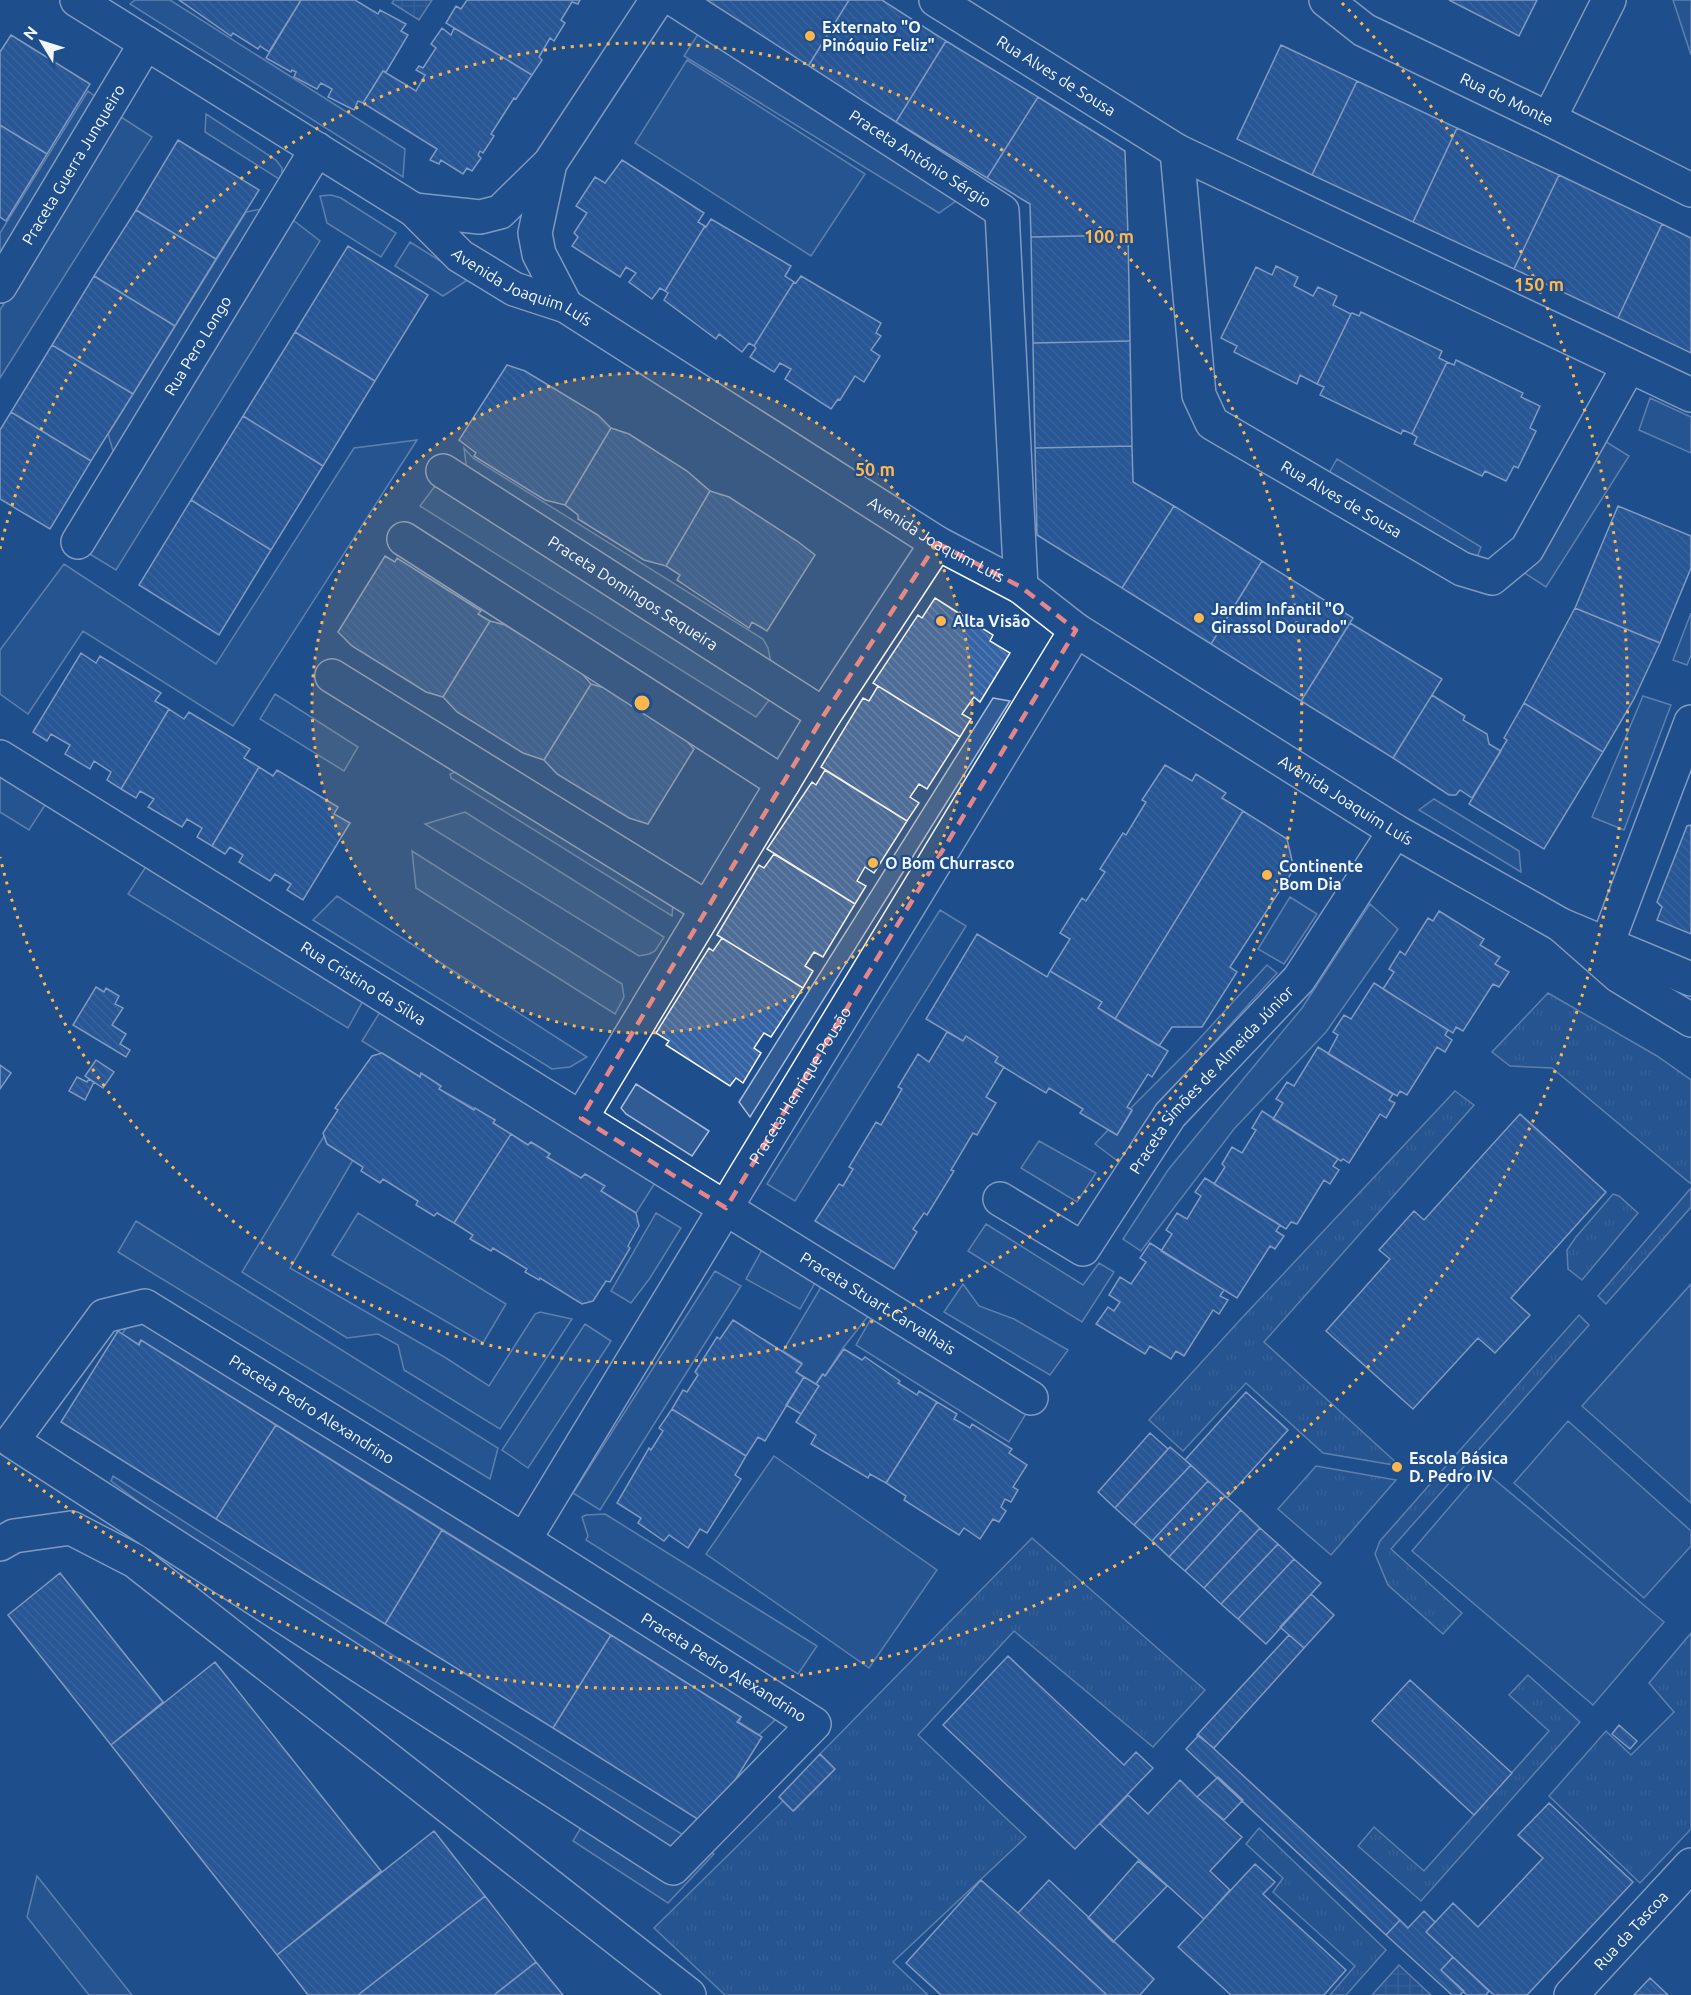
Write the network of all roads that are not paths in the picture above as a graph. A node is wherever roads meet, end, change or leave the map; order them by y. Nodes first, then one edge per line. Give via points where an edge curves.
1 (77, 0) edge
2 (657, 0) edge
3 (675, 0) edge
4 (936, 0) edge
5 (1326, 0) edge
6 (1609, 0) edge
7 (146, 43) junction
8 (1549, 118) junction
9 (317, 149) junction
10 (1177, 151) junction
11 (550, 164) junction
12 (1691, 190) edge
13 (414, 210) junction
14 (0, 286) edge
15 (566, 306) junction
16 (1629, 366) junction
17 (1691, 395) edge
18 (443, 471) dead end
19 (404, 540) dead end
20 (78, 542) dead end
21 (937, 543) junction
22 (1021, 587) junction
23 (1076, 630) junction
24 (332, 676) dead end
25 (824, 715) junction
26 (1691, 722) edge
27 (0, 757) edge
28 (783, 783) junction
29 (1395, 831) junction
30 (708, 908) junction
31 (1561, 925) junction
32 (1607, 944) junction
33 (1691, 979) edge
34 (1691, 1020) edge
35 (581, 1118) junction
36 (1000, 1199) dead end
37 (726, 1208) junction
38 (1031, 1398) dead end
39 (524, 1540) junction
40 (0, 1544) edge
41 (1691, 1865) edge
42 (689, 1995) edge
43 (1571, 1995) edge

1 - 7 street, Avenida Joaquim Luís
2 - 11 street
3 - 22 street, Praceta António Sérgio via 1002,211
4 - 10 street, Rua Alves de Sousa
5 - 8 street, Rua do Monte via 1364,30
6 - 8 street
7 - 9 street, Avenida Joaquim Luís
7 - 14 street, Praceta Guerra Junqueiro
8 - 12 street, Rua do Monte
9 - 13 street, Avenida Joaquim Luís
9 - 20 street, Rua Pero Longo
10 - 16 street, Rua Alves de Sousa
10 - 16 street, Rua Alves de Sousa via 1199,395 1212,423 1462,569 1492,578 1527,549
11 - 13 street via 500,212 480,217
11 - 15 street via 535,233 539,254
13 - 15 street, Avenida Joaquim Luís via 460,256 514,289
15 - 21 street, Avenida Joaquim Luís
16 - 17 street, Rua Alves de Sousa
18 - 25 street, Praceta Domingos Sequeira
19 - 28 street
21 - 22 street, Avenida Joaquim Luís
21 - 25 street
22 - 23 street, Avenida Joaquim Luís
23 - 29 street, Avenida Joaquim Luís
23 - 37 street, Praceta Henrique Pousão
24 - 30 street
25 - 28 street
26 - 32 street
27 - 35 street, Rua Cristino da Silva
28 - 30 street
29 - 31 street, Avenida Joaquim Luís
29 - 36 street, Praceta Simões de Almeida Júnior via 1299,979 1170,1115 1083,1250
30 - 35 street
31 - 32 street, Avenida Joaquim Luís
31 - 34 street via 1619,976
32 - 33 street, Avenida Joaquim Luís
35 - 37 street, Rua Cristino da Silva
37 - 38 street, Praceta Stuart Carvalhais
37 - 39 street, Praceta Henrique Pousão
39 - 39 street, Praceta Pedro Alexandrino via 145,1306 104,1316 12,1441 673,1868 814,1724
40 - 42 street via 14,1536 71,1528 135,1561
41 - 43 street, Rua da Tascoa

